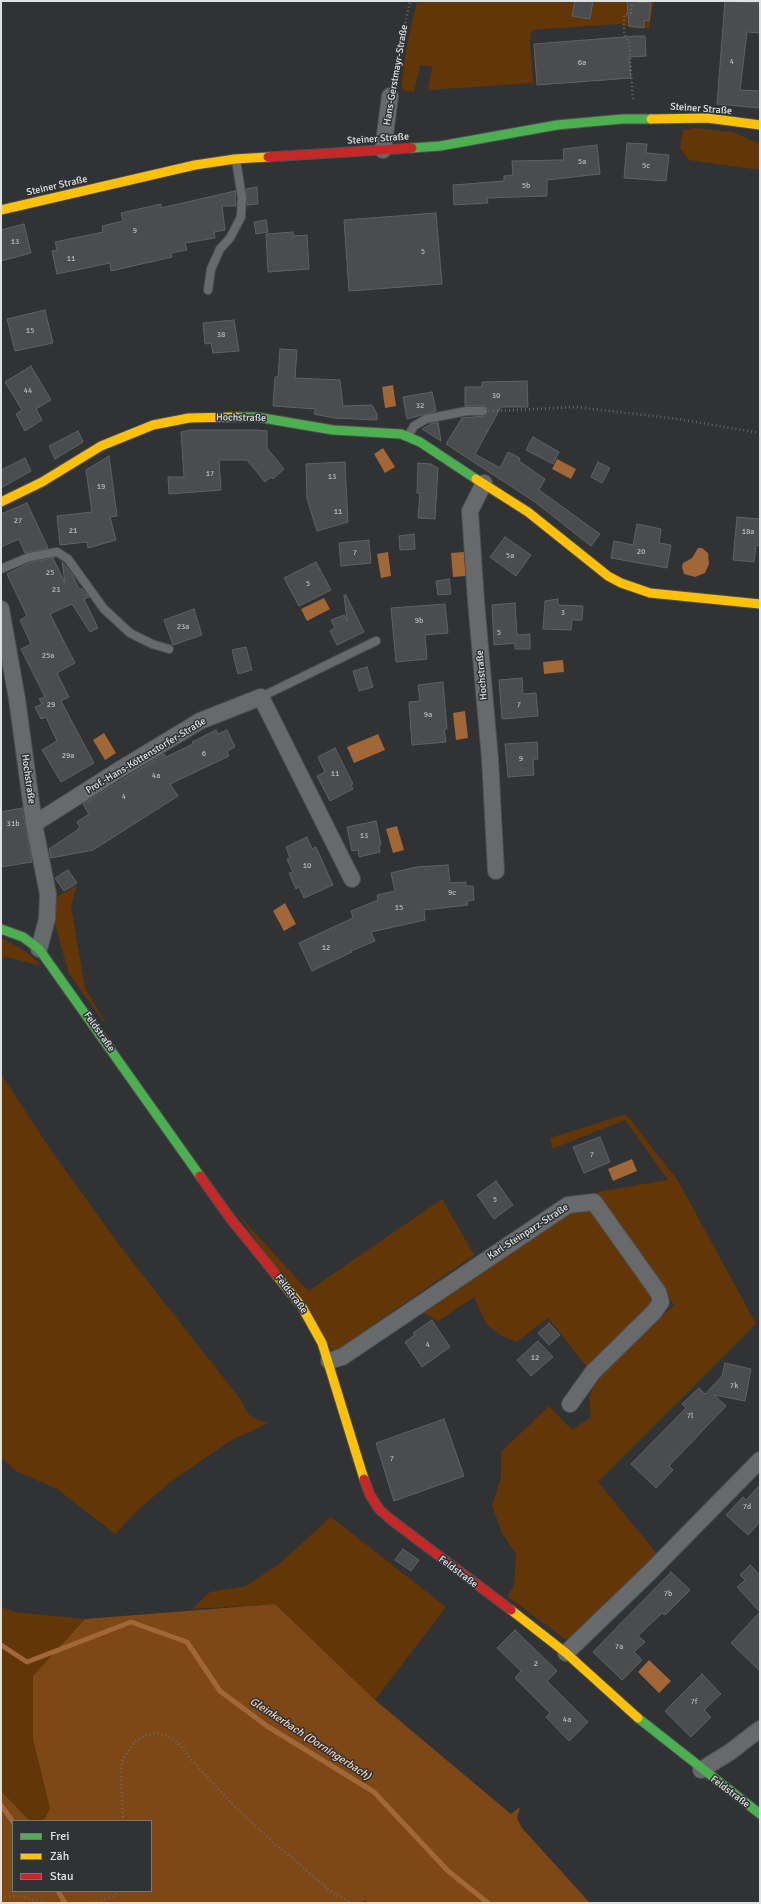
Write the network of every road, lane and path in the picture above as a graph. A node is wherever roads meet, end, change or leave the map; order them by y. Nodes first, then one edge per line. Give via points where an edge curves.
1 (410, 1) edge
2 (632, 1) edge
3 (390, 96) joint
4 (634, 108) dead end
5 (760, 125) edge
6 (383, 150) junction
7 (235, 159) junction
8 (1, 210) edge
9 (208, 290) dead end
10 (483, 411) joint
11 (760, 433) edge
12 (408, 436) junction
13 (484, 483) junction
14 (1, 502) edge
15 (1, 569) edge
16 (760, 604) edge
17 (1, 609) edge
18 (376, 641) dead end
19 (169, 649) dead end
20 (261, 697) junction
21 (34, 824) junction
22 (496, 871) dead end
23 (352, 879) dead end
24 (1, 929) edge
25 (40, 949) junction
26 (329, 1361) junction
27 (570, 1404) dead end
28 (760, 1460) edge
29 (566, 1653) junction
30 (760, 1730) edge
31 (701, 1770) junction
32 (760, 1814) edge
33 (124, 1820) edge
34 (118, 1892) edge
35 (1, 1897) edge
36 (46, 1903) edge
37 (85, 1903) edge
38 (352, 1903) edge

1 - 3 path, Hans-Gerstmayr-Straße
2 - 4 path via 631,13 624,15 624,34 629,41
3 - 6 street, Hans-Gerstmayr-Straße
5 - 6 street, Steiner Straße via 707,118 622,118 557,125 440,146
6 - 7 street, Steiner Straße
7 - 8 street, Steiner Straße via 196,165
7 - 9 lane via 242,198 241,216 230,238 220,249 211,269
10 - 11 path via 576,407 678,419
10 - 12 lane via 467,411 426,419 414,426
12 - 13 street, Hochstraße
12 - 14 street, Hochstraße via 333,430 257,417 189,418 153,425 101,446 42,482
13 - 16 street, Hochstraße via 528,512 608,576 621,583 650,593
13 - 22 street, Hochstraße via 470,510 490,759
15 - 19 lane via 29,557 57,552 68,560 104,609 130,633
17 - 21 street, Hochstraße via 17,699
18 - 20 lane, Prof.-Hans-Köttenstorfer-Straße
20 - 21 street, Prof.-Hans-Köttenstorfer-Straße via 200,722
20 - 23 street
21 - 25 street, Hochstraße via 48,894 47,919
24 - 25 street, Feldstraße via 23,937
25 - 26 street, Feldstraße via 226,1211 302,1307 315,1327
26 - 27 street, Karl-Steinparz-Straße via 342,1356 568,1205 594,1202 658,1292 661,1302 654,1312 592,1372
26 - 29 street, Feldstraße via 363,1477 379,1509 390,1520
28 - 29 street via 650,1573
29 - 31 street, Feldstraße via 648,1727
30 - 31 street, Feldstraße
31 - 32 street, Feldstraße
33 - 38 path via 120,1770 123,1759 136,1741 147,1735 157,1733 167,1736 178,1743 239,1811 333,1893
34 - 37 path via 97,1902
35 - 36 path via 21,1896

